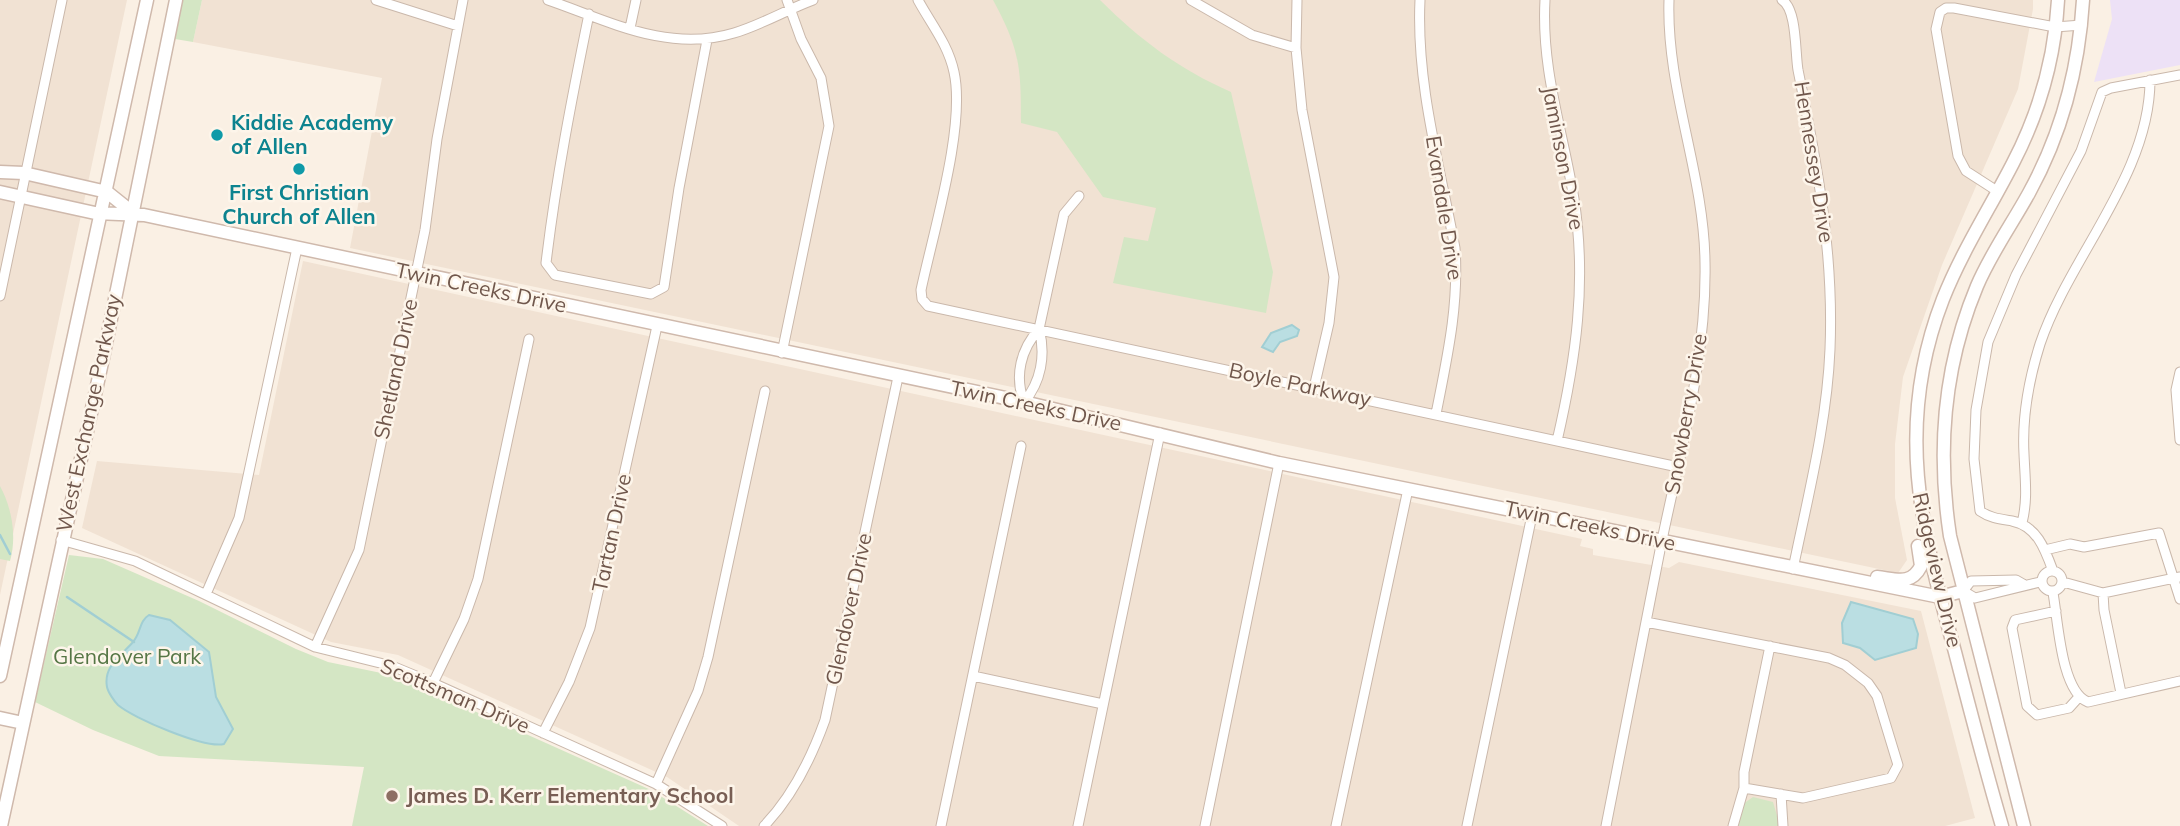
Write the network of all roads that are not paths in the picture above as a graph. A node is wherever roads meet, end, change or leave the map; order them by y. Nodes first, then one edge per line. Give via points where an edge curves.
1 (62, 0) edge
2 (148, 0) edge
3 (176, 0) edge
4 (376, 0) edge
5 (463, 0) edge
6 (548, 0) edge
7 (636, 0) edge
8 (813, 0) edge
9 (918, 0) edge
10 (1191, 0) edge
11 (1297, 0) edge
12 (1420, 0) edge
13 (1545, 0) edge
14 (1669, 0) edge
15 (2058, 0) edge
16 (2083, 0) edge
17 (1785, 2) edge
18 (788, 5) edge
19 (589, 14) junction
20 (2082, 25) junction
21 (458, 26) junction
22 (2055, 27) junction
23 (630, 28) junction
24 (708, 40) junction
25 (1296, 48) junction
26 (2180, 75) edge
27 (2150, 80) junction
28 (0, 172) edge
29 (24, 173) junction
30 (1997, 191) junction
31 (0, 192) edge
32 (107, 192) junction
33 (1079, 196) dead end
34 (20, 198) junction
35 (132, 212) junction
36 (102, 214) junction
37 (297, 248) junction
38 (416, 274) junction
39 (0, 296) edge
40 (656, 326) junction
41 (1039, 329) junction
42 (529, 339) dead end
43 (782, 353) junction
44 (2180, 372) edge
45 (898, 377) junction
46 (1314, 388) junction
47 (765, 391) dead end
48 (1024, 402) junction
49 (1436, 414) junction
50 (1917, 421) junction
51 (1160, 433) junction
52 (2180, 440) edge
53 (1557, 441) junction
54 (1021, 446) dead end
55 (1279, 463) junction
56 (1678, 467) junction
57 (1408, 489) junction
58 (1532, 515) junction
59 (2022, 523) junction
60 (61, 540) junction
61 (1662, 541) junction
62 (2045, 550) junction
63 (1798, 570) junction
64 (2053, 571) junction
65 (2177, 578) edge
66 (2040, 582) junction
67 (2063, 582) junction
68 (2023, 584) junction
69 (1963, 592) junction
70 (2053, 593) junction
71 (2103, 593) junction
72 (206, 594) junction
73 (1940, 597) junction
74 (2180, 599) edge
75 (2056, 611) junction
76 (1646, 622) junction
77 (1770, 646) junction
78 (315, 647) junction
79 (0, 676) edge
80 (973, 676) junction
81 (2180, 681) edge
82 (433, 683) junction
83 (2122, 693) junction
84 (2078, 698) junction
85 (1103, 704) junction
86 (0, 718) edge
87 (23, 723) junction
88 (543, 733) junction
89 (656, 783) junction
90 (1744, 788) junction
91 (1781, 794) junction
92 (1, 826) edge
93 (722, 826) edge
94 (764, 826) edge
95 (941, 826) edge
96 (1078, 826) edge
97 (1205, 826) edge
98 (1336, 826) edge
99 (1467, 826) edge
100 (1606, 826) edge
101 (1733, 826) edge
102 (1783, 826) edge
103 (2002, 826) edge
104 (2024, 826) edge

1 - 29 street
2 - 32 main road, West Exchange Parkway
3 - 35 main road, West Exchange Parkway
4 - 21 street
5 - 21 street, Shetland Drive
6 - 19 street
7 - 23 street
8 - 18 street
9 - 41 street, Boyle Parkway via 945,45 957,88 955,127 922,290 924,302
10 - 25 street via 1252,35
11 - 25 street
12 - 49 street, Evandale Drive via 1420,59 1457,270 1455,317
13 - 53 street, Jaminson Drive via 1547,75 1574,198 1581,270 1577,340
14 - 56 street, Snowberry Drive via 1671,61 1692,160 1706,261 1699,353
15 - 22 main road, Ridgeview Drive
16 - 20 main road, Ridgeview Drive
17 - 63 street, Hennessey Drive via 1825,208 1830,316 1824,416
18 - 24 street via 735,33
18 - 43 street via 821,78 829,126
19 - 23 street
19 - 24 street via 561,152 546,267 555,275 651,294 667,283 679,188
20 - 22 street
20 - 69 main road, Ridgeview Drive via 2058,129 1979,283 1953,362 1943,469 1950,536
21 - 38 street, Shetland Drive
22 - 30 main road, Ridgeview Drive via 2033,118
22 - 30 street via 1954,8 1940,12 1936,29 1958,156 1966,171
23 - 24 street via 661,39
25 - 46 street via 1304,122 1334,277
26 - 27 street
27 - 59 street via 2150,97 2132,156 2040,344 2026,407 2027,502
27 - 59 street via 2111,88 2097,100 2081,150 2016,275 1988,342 1976,410 1976,501 1988,517
28 - 29 main road, Twin Creeks Drive
29 - 32 main road, Twin Creeks Drive
29 - 34 street
30 - 50 main road, Ridgeview Drive via 1965,249 1934,323
31 - 34 main road, Twin Creeks Drive
32 - 35 main road, Twin Creeks Drive
32 - 36 main road, West Exchange Parkway
33 - 41 street via 1064,214
34 - 36 main road, Twin Creeks Drive
34 - 39 street
35 - 36 main road, Twin Creeks Drive
35 - 37 main road, Twin Creeks Drive
35 - 60 main road, West Exchange Parkway
36 - 79 main road, West Exchange Parkway
37 - 38 main road, Twin Creeks Drive
37 - 72 street via 239,518
38 - 40 main road, Twin Creeks Drive
38 - 78 street, Shetland Drive via 359,550
40 - 43 main road, Twin Creeks Drive
40 - 88 street, Tartan Drive via 590,628
41 - 46 street, Boyle Parkway
41 - 48 street via 1044,348 1035,389
41 - 48 street via 1026,344 1017,385
42 - 82 street via 478,579
43 - 45 main road, Twin Creeks Drive
44 - 52 street via 2176,390
45 - 48 main road, Twin Creeks Drive
45 - 94 street, Glendover Drive via 825,720 794,788
46 - 49 street, Boyle Parkway
47 - 89 street via 708,657 698,691
48 - 51 main road, Twin Creeks Drive
49 - 53 street, Boyle Parkway
50 - 63 main road via 1909,466 1922,561 1917,575 1905,581 1824,568
50 - 73 main road, Ridgeview Drive via 1919,502
51 - 55 main road, Twin Creeks Drive
51 - 85 street
53 - 56 street, Boyle Parkway
54 - 80 street
55 - 57 main road, Twin Creeks Drive
55 - 97 street
56 - 61 street, Snowberry Drive
57 - 58 main road, Twin Creeks Drive
57 - 98 street
58 - 61 main road, Twin Creeks Drive
58 - 99 street
59 - 62 street
60 - 72 street, Scottsman Drive via 135,561
60 - 87 main road, West Exchange Parkway
61 - 63 main road, Twin Creeks Drive
61 - 76 street, Snowberry Drive
62 - 64 street
62 - 65 street via 2159,533
63 - 73 main road, Twin Creeks Drive
64 - 66 street via 2044,573
64 - 67 street
65 - 71 street
65 - 74 street
66 - 68 street
66 - 70 street
67 - 70 street
67 - 71 street
68 - 69 street via 2013,591 1984,596
68 - 69 street via 2016,580 1971,581
69 - 73 main road
69 - 104 main road, Ridgeview Drive
70 - 75 street
71 - 83 street
72 - 78 street, Scottsman Drive
73 - 103 main road, Ridgeview Drive
75 - 84 street via 2070,685
75 - 84 street via 2022,617 2012,628 2027,706 2037,715 2069,708
76 - 77 street
76 - 100 street, Snowberry Drive
77 - 90 street
77 - 91 street via 1829,658 1867,681 1886,718 1898,761 1891,778 1818,796
78 - 82 street, Scottsman Drive via 392,666
80 - 85 street
80 - 95 street
81 - 83 street
82 - 88 street, Scottsman Drive
83 - 84 street via 2088,702
85 - 96 street
86 - 87 main road
87 - 92 main road, West Exchange Parkway
88 - 89 street, Scottsman Drive
89 - 93 street, Scottsman Drive
90 - 91 street
90 - 101 street
91 - 102 street

